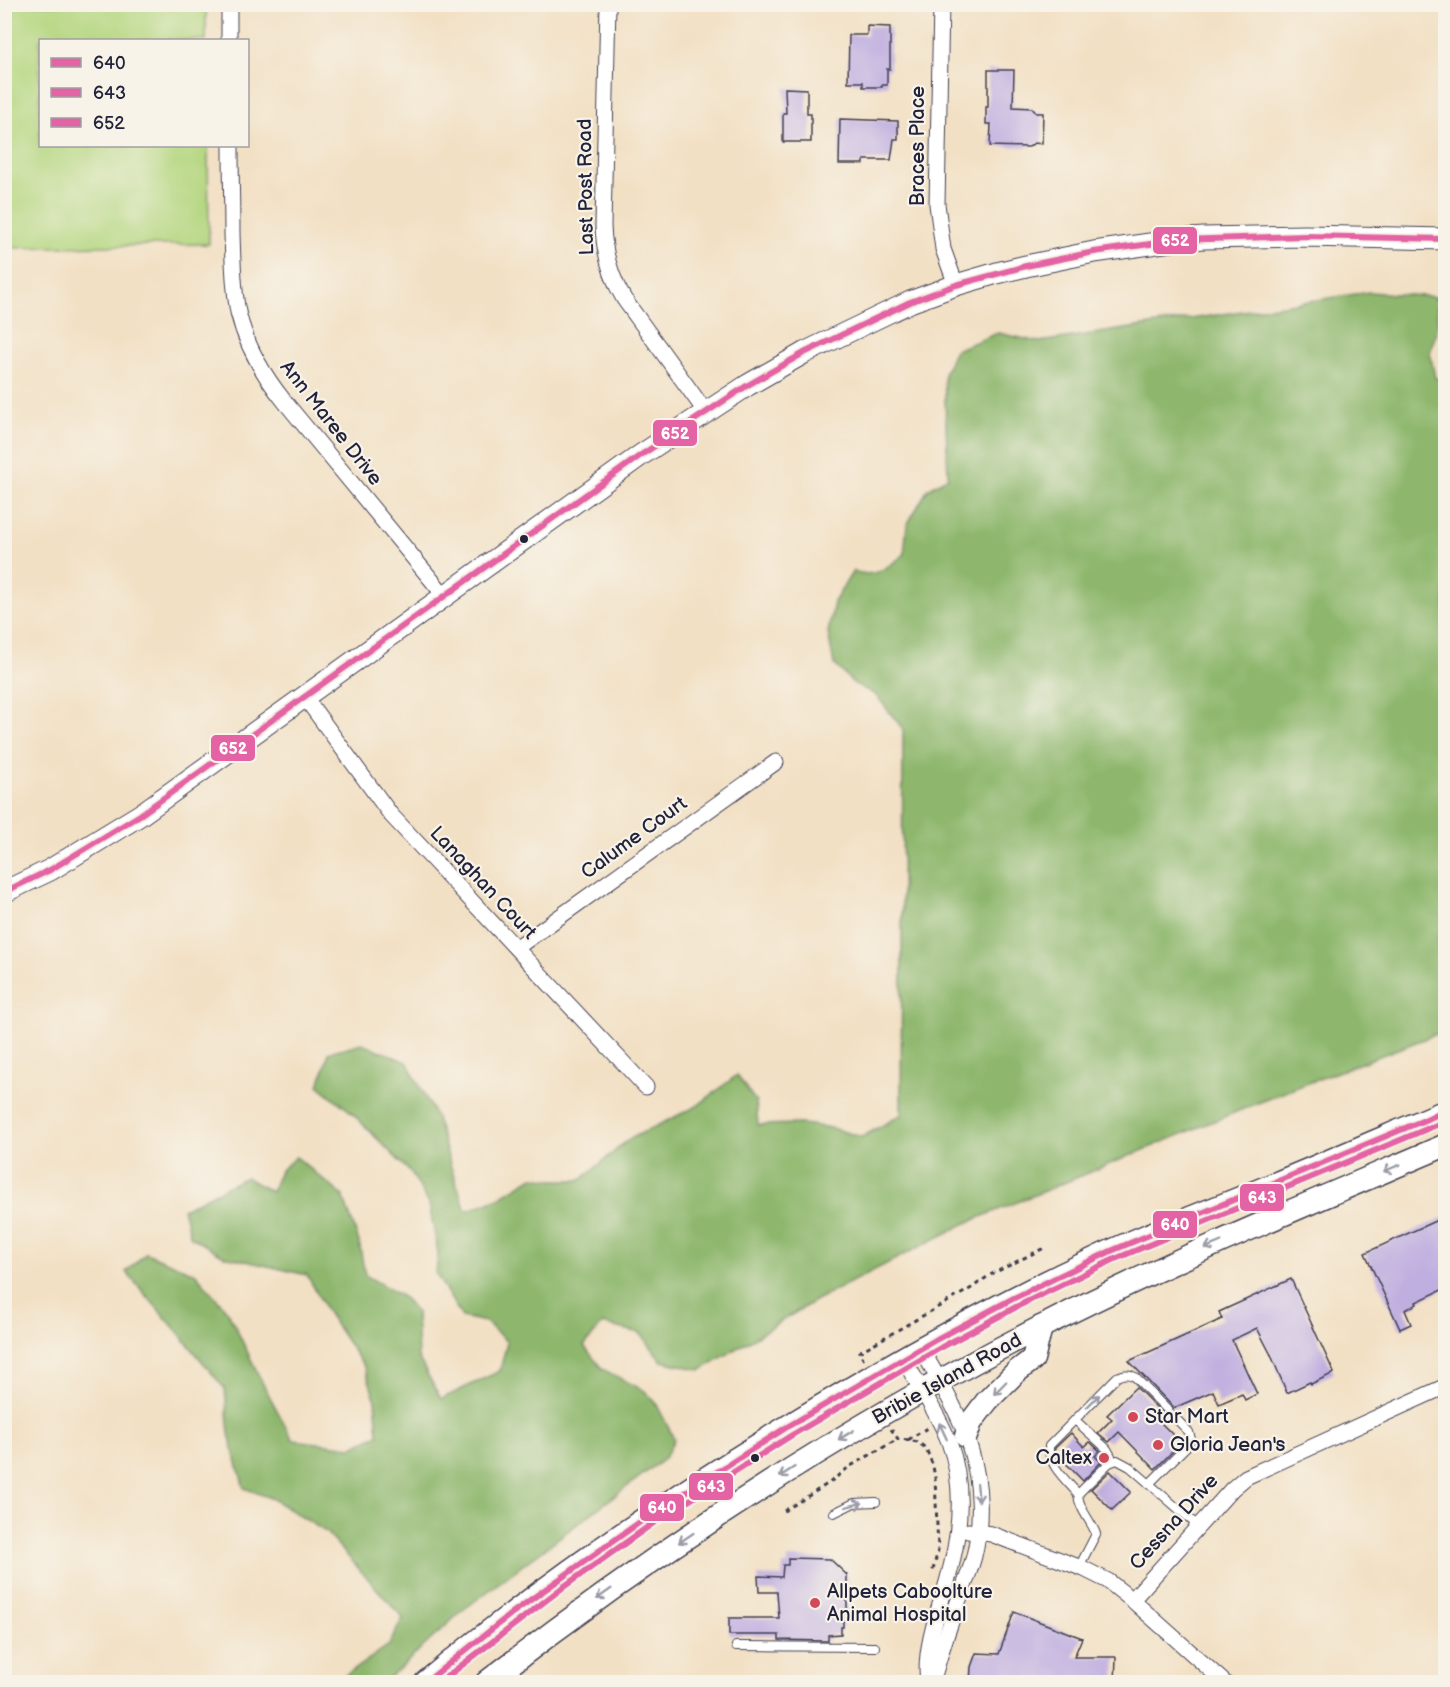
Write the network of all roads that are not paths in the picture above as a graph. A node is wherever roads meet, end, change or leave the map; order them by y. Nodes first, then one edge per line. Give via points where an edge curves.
1 (229, 4) edge
2 (608, 4) edge
3 (941, 4) edge
4 (229, 39) edge
5 (231, 147) edge
6 (1446, 238) edge
7 (956, 285) junction
8 (705, 411) junction
9 (444, 595) junction
10 (304, 696) junction
11 (776, 762) dead end
12 (4, 892) edge
13 (516, 948) junction
14 (646, 1087) dead end
15 (1446, 1111) edge
16 (1446, 1145) edge
17 (1041, 1327) junction
18 (912, 1353) junction
19 (930, 1386) junction
20 (1446, 1386) edge
21 (1075, 1420) junction
22 (966, 1436) junction
23 (1109, 1463) junction
24 (1149, 1484) junction
25 (1078, 1494) junction
26 (876, 1502) dead end
27 (834, 1513) dead end
28 (1198, 1526) junction
29 (958, 1529) junction
30 (978, 1532) junction
31 (1079, 1567) junction
32 (1132, 1600) junction
33 (736, 1646) dead end
34 (875, 1647) dead end
35 (426, 1683) edge
36 (487, 1683) edge
37 (930, 1683) edge
38 (1224, 1683) edge

1 - 4 street
2 - 8 street, Last Post Road via 603,226 608,265 624,299
3 - 7 street, Braces Place via 937,204 944,249
5 - 9 street, Ann Maree Drive via 235,291 255,358 285,402
6 - 7 main road via 1232,236 1178,240 1053,260
7 - 8 main road via 835,337
8 - 9 main road
9 - 10 main road
10 - 12 main road via 140,815 50,870
10 - 13 street, Lanaghan Court via 391,815
11 - 13 street, Calume Court
13 - 14 street, Lanaghan Court
15 - 18 main road, Bribie Island Road via 1095,1258
16 -> 17 main road, Bribie Island Road via 1180,1259
17 - 19 main road, Bribie Island Road
17 -> 22 main road via 1033,1359 982,1407
18 - 19 street
18 - 19 street
18 - 35 main road, Bribie Island Road via 670,1502 541,1593
19 - 22 street via 956,1412
29 -> 19 street via 959,1491 953,1457
19 -> 36 main road, Bribie Island Road via 720,1515 586,1607
20 - 28 street, Cessna Drive via 1253,1473 1232,1489
21 - 23 lane via 1107,1449
21 -> 24 lane via 1116,1377 1135,1377 1189,1432 1191,1439
21 - 25 lane via 1049,1446 1048,1454
22 -> 30 street via 975,1469
23 - 24 lane via 1116,1460
23 - 25 lane
24 - 28 lane
25 - 31 lane via 1078,1503 1096,1534
27 -> 26 lane via 854,1503
28 - 32 street, Cessna Drive
29 - 30 street
29 - 37 street via 929,1652 926,1673
30 - 31 street
30 - 37 street via 974,1556
31 - 32 street via 1108,1581
32 - 38 street
33 - 34 lane

